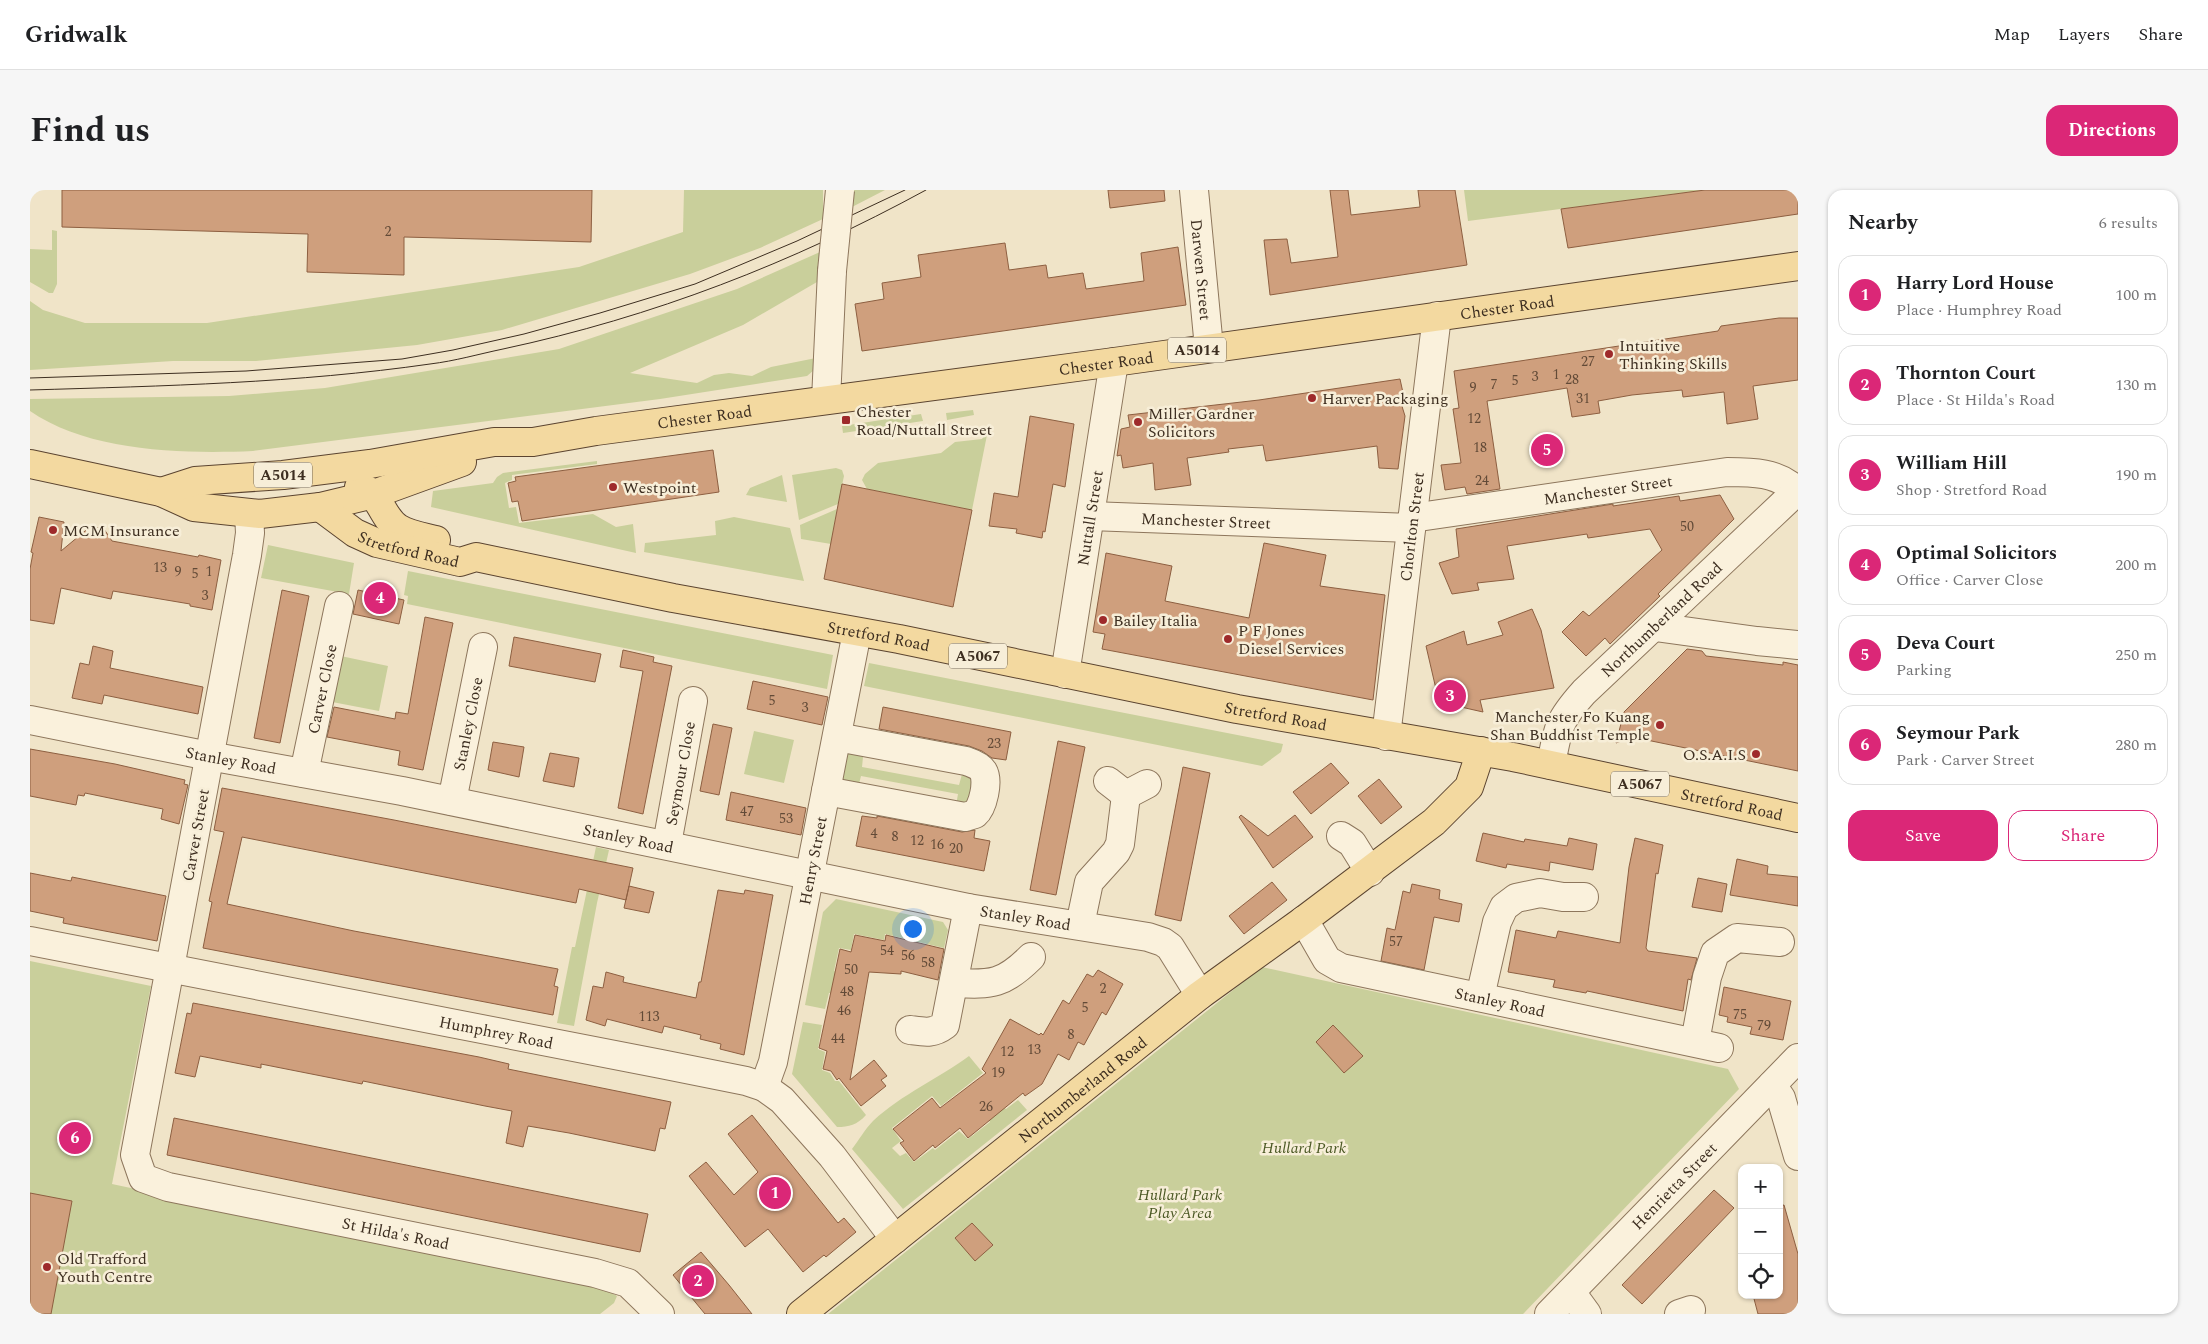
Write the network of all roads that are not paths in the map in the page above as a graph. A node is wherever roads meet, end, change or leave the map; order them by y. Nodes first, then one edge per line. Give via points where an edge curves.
1 (840, 190) edge
2 (1194, 190) edge
3 (1798, 266) edge
4 (1437, 316) junction
5 (1209, 348) junction
6 (1114, 362) junction
7 (826, 400) junction
8 (533, 442) junction
9 (30, 447) edge
10 (42, 467) edge
11 (195, 481) junction
12 (1798, 490) edge
13 (161, 492) junction
14 (374, 494) junction
15 (320, 507) junction
16 (249, 514) junction
17 (1090, 516) junction
18 (1412, 523) junction
19 (476, 558) junction
20 (339, 606) dead end
21 (1655, 627) junction
22 (857, 632) junction
23 (1798, 645) edge
24 (482, 647) dead end
25 (1065, 674) junction
26 (693, 701) dead end
27 (30, 720) edge
28 (1386, 736) junction
29 (836, 737) junction
30 (1481, 751) junction
31 (209, 756) junction
32 (1551, 765) junction
33 (304, 773) junction
34 (1127, 787) dead end
35 (826, 791) junction
36 (452, 801) junction
37 (1798, 818) edge
38 (1338, 834) dead end
39 (667, 844) junction
40 (1370, 872) junction
41 (810, 875) junction
42 (1572, 902) dead end
43 (968, 908) junction
44 (1304, 920) junction
45 (1080, 925) junction
46 (1768, 936) dead end
47 (30, 941) edge
48 (1032, 957) dead end
49 (170, 970) junction
50 (954, 983) junction
51 (1200, 995) junction
52 (1480, 997) junction
53 (910, 1030) dead end
54 (1798, 1058) edge
55 (1772, 1085) junction
56 (764, 1087) junction
57 (135, 1155) joint
58 (1798, 1156) edge
59 (895, 1240) junction
60 (1571, 1292) junction
61 (660, 1314) edge
62 (801, 1314) edge
63 (1549, 1314) edge
64 (1587, 1314) edge

1 - 7 street, bridge via 832,271
2 - 5 street, Darwen Street
3 - 4 main road, Chester Road / A5014
4 - 5 main road, Chester Road / A5014
4 - 18 street, Chorlton Street
5 - 6 main road, Chester Road / A5014
6 - 7 main road, Chester Road / A5014
6 - 17 street, Nuttall Street
7 - 8 main road, Chester Road / A5014
8 - 11 main road, Chester Road / A5014 via 494,442 370,464 283,475
8 - 14 main road, Chester Road / A5014 via 500,455 460,462
9 - 10 main road
10 - 13 main road, A5014
11 - 13 main road, Chester Road / A5014
11 - 14 main road via 272,490 354,486
12 - 18 street, Manchester Street via 1774,476 1727,472
12 - 21 street, Northumberland Road
13 - 16 main road, A5014 via 194,507
14 - 15 main road, Chester Road / A5014
14 - 19 main road via 386,517 399,528 420,536 469,546
15 - 16 main road, A5014
15 - 19 main road, Stretford Road via 355,533 377,544 460,562
16 - 31 street, Carver Street via 247,555
17 - 18 street, Manchester Street
17 - 25 street, Nuttall Street
18 - 28 street, Chorlton Street
19 - 22 main road, Stretford Road / A5067
20 - 33 street, Carver Close
21 - 23 street
21 - 32 street, Northumberland Road via 1566,712 1557,728
22 - 25 main road, Stretford Road / A5067
22 - 29 street, Henry Street
24 - 36 street, Stanley Close
25 - 28 main road, Stretford Road / A5067
26 - 39 street, Seymour Close
27 - 31 street, Stanley Road
28 - 30 main road, Stretford Road / A5067
29 - 35 street, Henry Street
29 - 35 street via 975,764 985,776 981,806 975,814 965,817
30 - 32 main road, Stretford Road / A5067
30 - 40 main road, Northumberland Road via 1469,787 1456,802
31 - 33 street, Stanley Road
31 - 49 street, Carver Street
32 - 37 main road, Stretford Road / A5067
33 - 36 street, Stanley Road
34 - 45 street via 1120,844 1090,882
35 - 41 street, Henry Street
36 - 39 street, Stanley Road
38 - 40 street via 1352,843
39 - 41 street, Stanley Road
40 - 44 main road, Northumberland Road
41 - 43 street, Stanley Road
41 - 56 street, Henry Street via 773,1062
42 - 52 street via 1540,892 1516,898 1504,907 1497,922
43 - 45 street, Stanley Road
43 - 50 street
44 - 51 main road, Northumberland Road
44 - 52 street, Stanley Road via 1327,960 1341,968
45 - 51 street, Stanley Road via 1163,942 1174,952
46 - 52 street, Stanley Road via 1737,938 1712,957 1707,1045
47 - 49 street, Humphrey Road
48 - 50 street via 1001,981
49 - 56 street, Humphrey Road via 642,1060
49 - 57 street, Carver Street
50 - 53 street via 945,1025 926,1033
51 - 59 main road, Northumberland Road
54 - 55 street, Henrietta Street
55 - 58 street via 1780,1098
55 - 60 street, Henrietta Street
56 - 59 street, Humphrey Road via 782,1100 832,1156
57 - 61 street, St Hilda's Road via 144,1178 168,1187 595,1273 628,1283
59 - 62 main road, Northumberland Road
60 - 63 street, Henrietta Street
60 - 64 street

